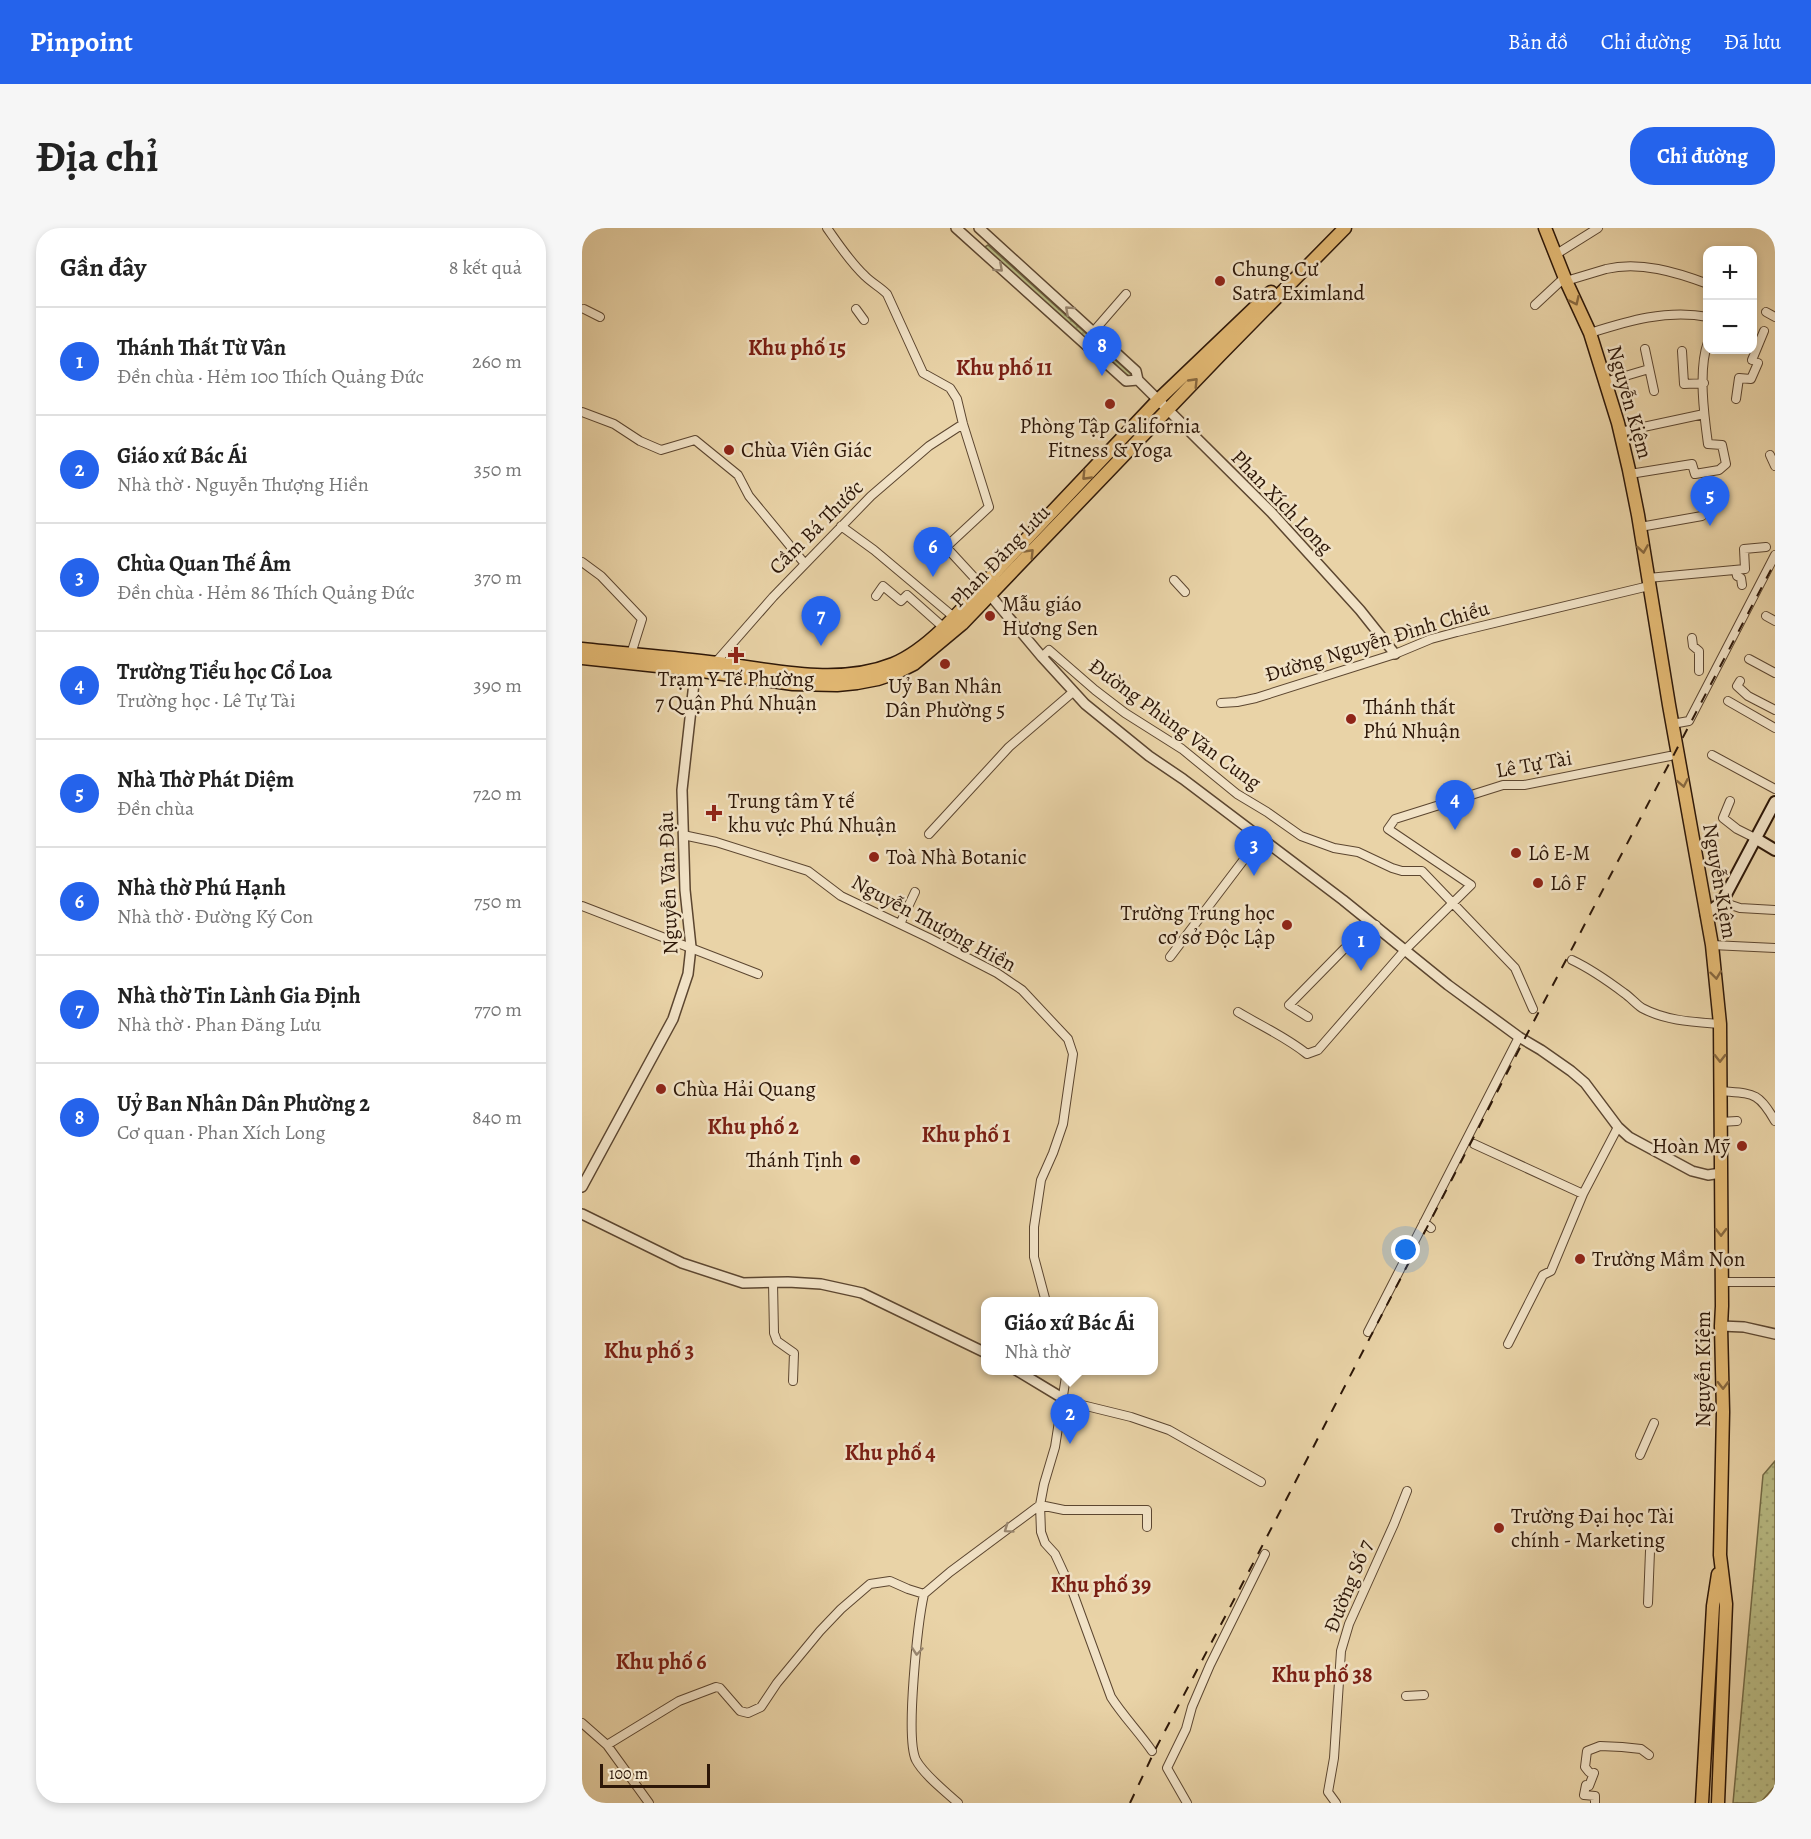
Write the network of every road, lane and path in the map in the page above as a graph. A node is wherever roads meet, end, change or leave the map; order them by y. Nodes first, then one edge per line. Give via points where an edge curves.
1 (826, 228) edge
2 (956, 228) edge
3 (979, 228) edge
4 (1336, 228) edge
5 (1344, 228) edge
6 (1545, 228) edge
7 (1598, 228) edge
8 (988, 236) junction
9 (976, 247) junction
10 (1556, 255) junction
11 (1565, 280) junction
12 (1703, 283) edge
13 (1126, 294) dead end
14 (1535, 305) dead end
15 (584, 309) dead end
16 (856, 309) dead end
17 (1766, 312) dead end
18 (1703, 316) edge
19 (600, 317) dead end
20 (1775, 317) edge
21 (864, 320) dead end
22 (1764, 331) dead end
23 (1093, 332) junction
24 (1590, 333) junction
25 (1645, 349) dead end
26 (1682, 351) dead end
27 (1704, 354) edge
28 (1649, 369) junction
29 (1138, 380) junction
30 (1605, 382) junction
31 (1704, 383) junction
32 (1654, 391) dead end
33 (1736, 399) dead end
34 (1158, 400) junction
35 (1167, 410) junction
36 (582, 412) edge
37 (1704, 414) junction
38 (963, 424) junction
39 (1620, 432) junction
40 (1770, 455) dead end
41 (1775, 466) edge
42 (1630, 474) junction
43 (1702, 516) dead end
44 (841, 526) junction
45 (1640, 527) junction
46 (1766, 547) dead end
47 (1775, 555) edge
48 (582, 562) edge
49 (805, 564) junction
50 (1736, 571) junction
51 (1174, 580) dead end
52 (1648, 582) junction
53 (1742, 585) dead end
54 (986, 591) junction
55 (1185, 592) dead end
56 (876, 596) dead end
57 (1766, 616) dead end
58 (955, 618) junction
59 (1775, 621) edge
60 (943, 627) junction
61 (1692, 638) dead end
62 (582, 649) edge
63 (631, 654) junction
64 (1395, 654) junction
65 (1042, 657) junction
66 (582, 658) edge
67 (1749, 659) dead end
68 (695, 665) junction
69 (716, 668) junction
70 (1699, 671) dead end
71 (1074, 672) junction
72 (1775, 673) edge
73 (1064, 681) junction
74 (1740, 681) dead end
75 (1095, 690) junction
76 (1073, 692) junction
77 (1083, 701) junction
78 (1728, 701) dead end
79 (1221, 702) dead end
80 (1775, 710) edge
81 (1672, 724) junction
82 (1775, 728) edge
83 (1712, 755) dead end
84 (1670, 756) dead end
85 (1775, 789) edge
86 (1730, 801) dead end
87 (1775, 802) edge
88 (928, 834) dead end
89 (683, 835) junction
90 (1261, 837) junction
91 (1755, 838) junction
92 (1775, 850) edge
93 (915, 892) dead end
94 (1722, 902) junction
95 (1453, 903) junction
96 (582, 906) edge
97 (1775, 910) edge
98 (1706, 914) junction
99 (900, 924) junction
100 (1376, 926) junction
101 (1712, 945) junction
102 (691, 947) junction
103 (1775, 948) edge
104 (1405, 950) junction
105 (1170, 957) dead end
106 (1572, 960) dead end
107 (758, 974) dead end
108 (1533, 1010) dead end
109 (1238, 1012) dead end
110 (1308, 1017) dead end
111 (1720, 1024) junction
112 (1519, 1037) junction
113 (1720, 1091) junction
114 (1737, 1121) dead end
115 (1775, 1121) edge
116 (1720, 1122) junction
117 (1618, 1127) junction
118 (1474, 1144) dead end
119 (1721, 1173) junction
120 (582, 1187) edge
121 (1583, 1194) junction
122 (582, 1214) edge
123 (1424, 1222) junction
124 (1431, 1228) dead end
125 (1722, 1282) junction
126 (1775, 1282) edge
127 (773, 1283) junction
128 (1045, 1297) edge
129 (1721, 1326) junction
130 (1368, 1332) dead end
131 (1775, 1334) edge
132 (1508, 1344) dead end
133 (981, 1351) edge
134 (1023, 1375) edge
135 (1067, 1375) edge
136 (793, 1381) dead end
137 (1064, 1399) junction
138 (1654, 1423) dead end
139 (1640, 1455) dead end
140 (1261, 1482) dead end
141 (1407, 1491) dead end
142 (1040, 1505) junction
143 (1147, 1527) dead end
144 (1650, 1551) dead end
145 (1265, 1554) dead end
146 (1720, 1561) junction
147 (924, 1593) junction
148 (1648, 1603) dead end
149 (1424, 1695) dead end
150 (1406, 1696) dead end
151 (582, 1723) edge
152 (607, 1745) junction
153 (1152, 1751) dead end
154 (1649, 1755) dead end
155 (649, 1803) edge
156 (958, 1803) edge
157 (1187, 1803) edge
158 (1336, 1803) edge
159 (1595, 1803) edge
160 (1702, 1803) edge
161 (1709, 1803) edge
162 (1718, 1803) edge

1 - 38 street via 853,264 887,294 923,373 950,388
2 - 9 street, Phan Xích Long
3 - 8 street, Phan Xích Long
4 - 34 main road, Phan Đăng Lưu
35 -> 5 main road, Phan Đăng Lưu
6 - 10 main road, Nguyễn Kiệm
7 - 10 street
8 - 9 street
23 -> 8 street, Phan Xích Long
9 -> 29 street, Phan Xích Long via 1126,381
10 - 11 main road, Nguyễn Kiệm
11 - 12 street via 1627,267 1659,269
11 - 14 street
11 -> 24 main road, Nguyễn Kiệm
13 - 23 street
15 - 19 street
16 - 21 street
17 - 20 street
18 - 24 street via 1666,315 1631,320
22 - 33 street via 1751,379 1739,378
23 - 29 street, Phan Xích Long via 1136,371
24 - 30 main road, Nguyễn Kiệm
25 - 28 street
26 - 31 street via 1684,384
27 - 31 street
28 - 30 street
28 - 32 street
29 - 34 street, Phan Xích Long
30 - 39 main road, Nguyễn Kiệm
31 - 37 street
34 - 35 street, Phan Xích Long
34 -> 54 main road, Phan Đăng Lưu
54 -> 35 main road, Phan Đăng Lưu
35 - 64 street, Phan Xích Long via 1270,512
36 - 49 street via 614,424 661,450 695,440 738,475 749,496
37 - 39 street
37 - 42 street via 1708,444 1722,445 1726,464 1719,470 1695,474 1692,464
38 - 44 street, Cầm Bá Thước via 929,446
38 - 54 street via 989,507 946,547
39 - 42 main road, Nguyễn Kiệm
40 - 41 street
42 - 45 main road, Nguyễn Kiệm
43 - 45 street
44 - 49 street, Cầm Bá Thước
44 - 58 street
45 -> 52 main road, Nguyễn Kiệm
46 - 50 street via 1744,549 1745,569
47 - 81 street via 1689,721
48 - 63 street via 642,619
49 - 69 street, Cầm Bá Thước
50 - 52 street, Đường Nguyễn Đình Chiểu
50 - 53 street
51 - 55 street
52 - 64 street, Đường Nguyễn Đình Chiểu via 1431,639
52 - 81 main road, Nguyễn Kiệm
54 - 58 main road, Phan Đăng Lưu
54 - 65 street
54 - 69 main road, Phan Đăng Lưu via 962,624 914,664 878,679 837,685 793,684
56 - 60 street via 884,586 901,601 907,595
57 - 59 street
58 - 60 main road, Phan Đăng Lưu
60 - 69 main road, Phan Đăng Lưu via 912,654 857,674
61 - 70 street via 1699,651
62 - 63 main road, Phan Đăng Lưu
63 - 68 main road, Phan Đăng Lưu
64 - 79 street, Đường Nguyễn Đình Chiểu via 1256,698
65 - 71 street, Đường Phùng Văn Cung via 1049,650
65 - 73 street
66 - 68 main road, Phan Đăng Lưu
67 - 72 street
68 - 69 main road, Phan Đăng Lưu
68 - 89 street, Nguyễn Văn Đậu via 683,769
71 - 73 street
71 - 75 street, Đường Phùng Văn Cung
73 - 76 street
74 - 80 street via 1737,686 1748,696
75 - 77 street
75 - 95 street, Đường Phùng Văn Cung via 1182,749 1236,795 1301,836 1358,852 1402,871 1422,871
76 - 77 street
76 - 88 street via 1009,747
77 - 90 street via 1149,756
78 - 82 street
81 -> 98 main road, Nguyễn Kiệm
83 - 85 street
84 - 95 street, Lê Tự Tài via 1524,785 1503,785 1395,819 1388,829 1471,885
86 - 91 street via 1723,818
87 - 91 main road
89 - 99 street, Nguyễn Thượng Hiền via 808,871 841,896
89 - 102 street, Nguyễn Văn Đậu
90 - 100 street
90 - 105 street
91 - 92 main road
91 - 94 main road
93 - 99 street
94 - 97 street via 1740,908
94 - 98 main road
95 - 104 street, Lê Tự Tài
95 - 108 street, Đường Phùng Văn Cung via 1515,968
96 - 102 street
98 - 101 main road, Nguyễn Kiệm
99 - 128 street, Nguyễn Thượng Hiền via 997,973 1022,990 1068,1039 1073,1054 1063,1124 1041,1180 1034,1227 1034,1257
100 - 104 street
100 - 110 street via 1344,950 1289,1005
101 - 103 street
101 -> 111 main road, Nguyễn Kiệm
102 - 107 street
102 - 120 street, Nguyễn Văn Đậu via 688,974 673,1019
104 - 109 street, Lê Tự Tài via 1318,1050 1307,1054
104 - 112 street
106 - 111 street via 1641,1007 1669,1018
111 -> 113 main road, Nguyễn Kiệm
112 - 117 street via 1585,1083
112 - 123 street
113 - 115 street via 1747,1093 1761,1099
113 - 116 main road, Nguyễn Kiệm
114 - 116 street
116 - 119 main road, Nguyễn Kiệm
117 - 119 street via 1692,1172
117 - 121 street
118 - 121 street
119 -> 125 main road, Nguyễn Kiệm
121 - 132 street via 1551,1271 1543,1275
122 - 127 street via 682,1263 743,1283
123 - 124 street
123 - 130 street
125 - 126 street
125 - 129 main road, Nguyễn Kiệm
127 - 133 street via 821,1284 862,1293
127 - 136 street via 774,1333 777,1341 794,1353
129 - 131 street
129 -> 146 main road, Nguyễn Kiệm
134 - 137 street
135 - 137 street
137 - 140 street via 1169,1430
137 - 142 street
138 - 139 street
141 - 158 street, Đường Số 7 via 1348,1624 1341,1651 1328,1792
142 - 143 street via 1064,1510 1147,1510
142 -> 147 street
142 - 153 street via 1045,1543 1055,1554 1073,1593 1111,1697
144 - 148 street
145 - 157 street via 1210,1665 1167,1768
146 - 160 main road, Nguyễn Kiệm via 1713,1606
146 - 161 main road
146 - 162 main road, Nguyễn Kiệm via 1726,1604
147 - 152 street via 890,1581 870,1584 820,1631 762,1707 748,1713 740,1711 716,1687 679,1701
147 -> 156 street via 915,1667 912,1743 916,1760
149 - 150 street
151 - 152 street
152 - 155 street
154 - 159 street via 1641,1749 1623,1747 1600,1746 1587,1751 1585,1767 1592,1772 1584,1795 1595,1796

